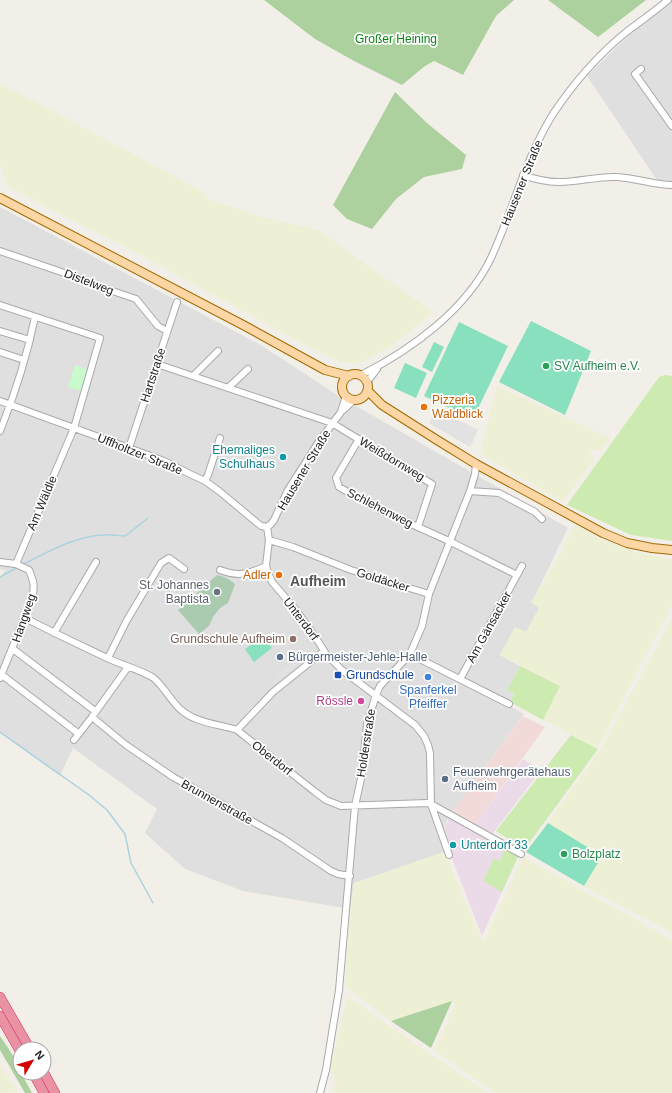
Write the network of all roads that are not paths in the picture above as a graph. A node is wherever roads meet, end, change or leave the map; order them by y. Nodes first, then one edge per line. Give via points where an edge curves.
1 (668, 0) edge
2 (641, 69) dead end
3 (672, 126) edge
4 (523, 174) junction
5 (672, 185) edge
6 (0, 198) edge
7 (0, 251) edge
8 (177, 302) dead end
9 (0, 305) edge
10 (35, 317) junction
11 (0, 331) edge
12 (167, 331) junction
13 (30, 340) junction
14 (218, 351) dead end
15 (0, 352) edge
16 (24, 360) junction
17 (157, 364) junction
18 (380, 367) junction
19 (248, 369) dead end
20 (326, 370) junction
21 (193, 376) junction
22 (349, 376) junction
23 (361, 376) junction
24 (367, 382) junction
25 (342, 387) junction
26 (228, 388) junction
27 (368, 391) junction
28 (354, 398) junction
29 (0, 402) edge
30 (10, 405) junction
31 (382, 405) junction
32 (332, 423) junction
33 (74, 428) junction
34 (0, 431) edge
35 (220, 438) dead end
36 (358, 440) junction
37 (129, 448) junction
38 (476, 464) junction
39 (205, 481) junction
40 (470, 491) junction
41 (542, 519) dead end
42 (267, 527) junction
43 (418, 528) junction
44 (269, 540) junction
45 (449, 541) junction
46 (672, 550) edge
47 (0, 562) edge
48 (96, 562) dead end
49 (16, 564) junction
50 (266, 566) junction
51 (522, 566) dead end
52 (184, 568) dead end
53 (220, 570) dead end
54 (517, 575) junction
55 (429, 594) junction
56 (25, 618) junction
57 (54, 633) junction
58 (12, 649) junction
59 (324, 651) junction
60 (410, 654) junction
61 (108, 658) junction
62 (128, 667) junction
63 (1, 677) edge
64 (460, 679) junction
65 (376, 695) junction
66 (509, 704) dead end
67 (94, 714) junction
68 (237, 730) junction
69 (79, 734) junction
70 (74, 740) dead end
71 (431, 804) junction
72 (355, 806) junction
73 (521, 854) dead end
74 (449, 855) dead end
75 (350, 876) junction
76 (0, 997) edge
77 (0, 1016) edge
78 (14, 1041) edge
79 (25, 1041) edge
80 (37, 1081) edge
81 (48, 1081) edge
82 (44, 1093) edge
83 (55, 1093) edge
84 (320, 1093) edge

1 - 4 street, Hausener Straße via 624,34 591,64 570,89 537,142
2 - 3 street via 635,74
4 - 5 street via 535,179 558,182 617,177
4 - 18 street, Hausener Straße via 508,218 480,277 431,331
6 - 20 main road
7 - 12 street, Distelweg via 136,299 158,326
8 - 12 street, Hartstraße
9 - 10 street
10 - 13 street
10 - 33 street, Am Wäldle via 100,338
11 - 13 street
12 - 17 street, Hartstraße
13 - 16 street
14 - 21 street
15 - 16 street
16 - 30 street
17 - 21 street, Weißdornweg
17 - 37 street, Hartstraße
18 - 23 street, Hausener Straße
18 - 24 street, Hausener Straße
19 - 26 street
20 - 22 main road
20 - 25 main road
21 - 26 street, Weißdornweg
22 - 23 main road
22 - 25 main road via 344,380
23 - 24 main road
24 - 27 main road
25 - 28 main road
26 - 32 street, Weißdornweg
27 - 28 main road
27 - 31 main road
28 - 31 main road
28 - 32 street, Hausener Straße
29 - 30 street, Uffholtzer Straße
30 - 33 street, Uffholtzer Straße
30 - 34 street
31 - 38 main road
32 - 36 street, Weißdornweg
32 - 42 street, Hausener Straße via 288,490 274,520
33 - 37 street, Uffholtzer Straße
33 - 49 street, Am Wäldle
35 - 39 street
36 - 43 street, Weißdornweg via 432,484
36 - 43 street, Schlehenweg via 336,478 339,487
37 - 39 street, Uffholtzer Straße via 164,461
38 - 40 street, Holderstraße
38 - 46 main road via 602,533 627,543
39 - 42 street, Uffholtzer Straße via 261,526
40 - 41 street via 498,493 535,512
40 - 45 street, Holderstraße
42 - 44 street
43 - 45 street, Schlehenweg
44 - 50 street
44 - 55 street, Goldäcker
45 - 54 street
45 - 55 street, Holderstraße
47 - 49 street
48 - 57 street
49 - 56 street, Hangweg via 29,570 34,581 32,599
50 - 53 street via 244,574
50 - 59 street, Unterdorf via 272,582 296,610
51 - 54 street, Am Gänsacker
52 - 61 street via 170,558 161,563
54 - 64 street, Am Gänsacker
55 - 60 street, Holderstraße via 422,626
56 - 57 street, Oberdorf
56 - 58 street, Hangweg
57 - 61 street, Oberdorf
58 - 63 street, Hangweg
58 - 67 street, Brunnenstraße
59 - 65 street, Unterdorf via 342,670
59 - 68 street via 273,692
60 - 64 street
60 - 65 street, Holderstraße via 380,686
61 - 62 street, Oberdorf
62 - 67 street
62 - 68 street, Oberdorf via 154,678 181,710 193,717
63 - 69 street
64 - 66 street
65 - 71 street, Unterdorf via 415,725 424,736 430,753
65 - 72 street, Holderstraße via 367,724 362,774
67 - 69 street
67 - 75 street, Brunnenstraße via 126,745 173,777 282,838 331,871
68 - 72 street, Oberdorf via 325,799 341,806
69 - 70 street
71 - 72 street, Oberdorf
71 - 73 street
71 - 74 street, Unterdorf
72 - 75 street, Holderstraße
75 - 84 street, Holderstraße via 339,990
76 - 79 highway
77 - 78 highway
80 - 82 highway
81 - 83 highway

